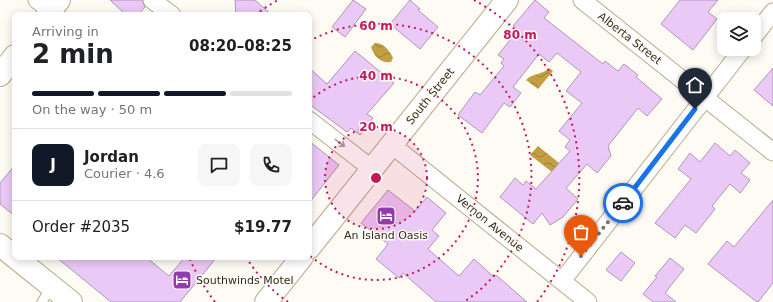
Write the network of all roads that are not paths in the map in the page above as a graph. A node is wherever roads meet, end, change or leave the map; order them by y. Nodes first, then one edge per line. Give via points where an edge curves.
1 (152, 0) edge
2 (507, 0) edge
3 (582, 0) edge
4 (168, 12) edge
5 (773, 12) edge
6 (761, 27) edge
7 (737, 56) edge
8 (12, 60) edge
9 (0, 75) edge
10 (705, 97) junction
11 (312, 122) edge
12 (392, 144) junction
13 (773, 152) edge
14 (372, 169) junction
15 (312, 244) edge
16 (0, 245) edge
17 (300, 260) edge
18 (562, 281) junction
19 (42, 298) edge
20 (71, 302) edge
21 (266, 302) edge
22 (588, 302) edge

1 - 4 street
2 - 12 street, South Street
3 - 10 street, Alberta Street
5 - 6 street
7 - 10 street
8 - 9 street
10 - 13 street, Alberta Street
10 - 18 street
11 -> 14 street
12 - 14 street, South Street
12 - 18 street, Vernon Avenue
14 - 15 street, South Street
16 - 19 street
17 - 21 street
18 - 22 street, Vernon Avenue
19 - 20 street

